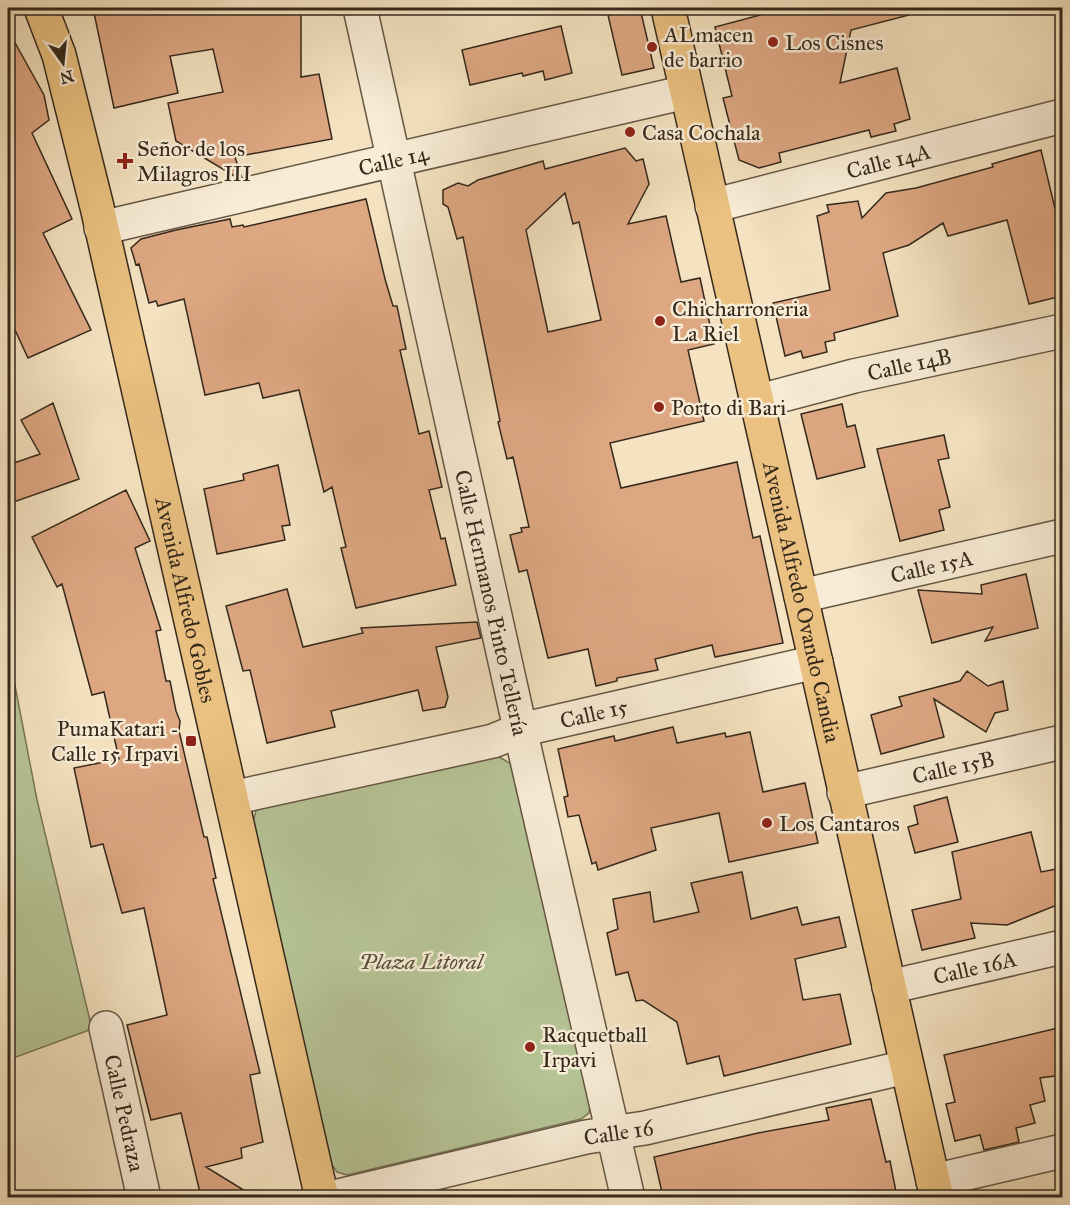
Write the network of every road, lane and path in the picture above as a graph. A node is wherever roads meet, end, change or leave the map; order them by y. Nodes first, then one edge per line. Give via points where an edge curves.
1 (41, 8) edge
2 (360, 8) edge
3 (670, 8) edge
4 (686, 92) junction
5 (1062, 117) edge
6 (393, 159) junction
7 (712, 206) junction
8 (101, 228) junction
9 (1062, 331) edge
10 (756, 402) junction
11 (1062, 536) edge
12 (801, 596) junction
13 (816, 662) junction
14 (520, 730) junction
15 (1062, 742) edge
16 (844, 792) junction
17 (232, 798) junction
18 (1062, 947) edge
19 (889, 987) junction
20 (106, 1028) dead end
21 (906, 1067) junction
22 (614, 1134) junction
23 (1062, 1151) edge
24 (935, 1189) edge
25 (144, 1197) edge
26 (322, 1197) edge
27 (330, 1197) edge
28 (628, 1197) edge

1 - 8 main road, Avenida Alfredo Gobles via 59,55
2 - 6 street, Calle Hermanos Pinto Tellería
3 - 4 main road, Avenida Alfredo Ovando Candia
4 - 6 street, Calle 14
4 - 7 main road, Avenida Alfredo Ovando Candia
5 - 7 street, Calle 14A
6 - 8 street, Calle 14
6 - 14 street, Calle Hermanos Pinto Tellería
7 - 10 main road, Avenida Alfredo Ovando Candia
8 - 17 main road, Avenida Alfredo Gobles
9 - 10 street, Calle 14B via 854,376
10 - 12 main road, Avenida Alfredo Ovando Candia
11 - 12 street, Calle 15A
12 - 13 main road, Avenida Alfredo Ovando Candia
13 - 14 street, Calle 15
13 - 16 main road, Avenida Alfredo Ovando Candia
14 - 17 street, Calle 15 via 493,741
14 - 22 street, Calle Hermanos Pinto Tellería
15 - 16 street, Calle 15B
16 - 19 main road, Avenida Alfredo Ovando Candia
17 - 26 main road, Avenida Alfredo Gobles
18 - 19 street, Calle 16A
19 - 21 main road, Avenida Alfredo Ovando Candia
20 - 25 street, Calle Pedraza
21 - 22 street, Calle 16
21 - 24 main road, Avenida Alfredo Ovando Candia
22 - 27 street, Calle 16 via 586,1137
22 - 28 street, Calle Hermanos Pinto Tellería
23 - 24 street

